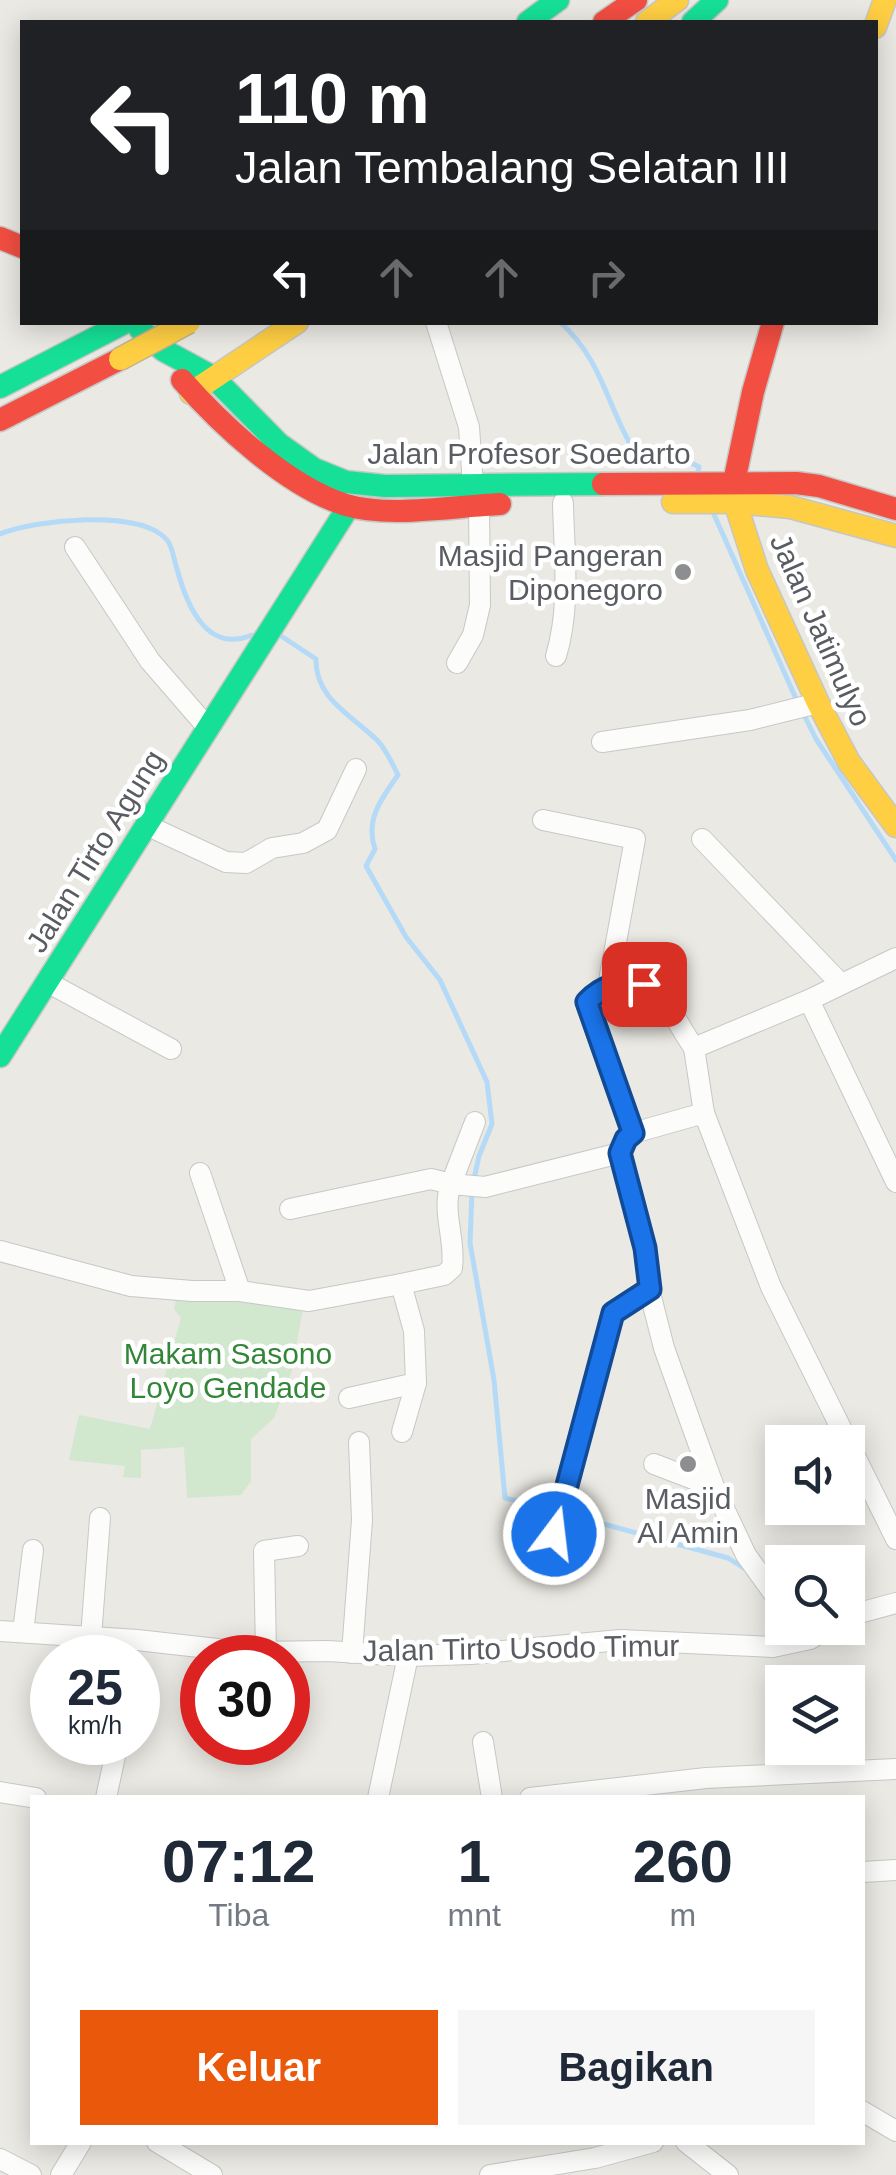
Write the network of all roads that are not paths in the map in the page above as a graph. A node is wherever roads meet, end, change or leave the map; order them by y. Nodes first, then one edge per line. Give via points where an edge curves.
1 (558, 0) edge
2 (636, 0) edge
3 (677, 0) edge
4 (717, 0) edge
5 (531, 20) edge
6 (607, 20) edge
7 (649, 20) edge
8 (696, 20) edge
9 (120, 325) edge
10 (137, 325) edge
11 (183, 325) edge
12 (292, 325) edge
13 (437, 325) edge
14 (772, 325) edge
15 (163, 350) junction
16 (213, 377) junction
17 (0, 386) edge
18 (192, 392) junction
19 (0, 420) edge
20 (714, 492) junction
21 (476, 496) junction
22 (563, 502) junction
23 (349, 506) junction
24 (896, 509) edge
25 (896, 536) edge
26 (75, 547) dead end
27 (556, 656) dead end
28 (457, 663) dead end
29 (809, 706) junction
30 (208, 728) junction
31 (602, 742) dead end
32 (356, 768) dead end
33 (543, 820) dead end
34 (146, 826) junction
35 (896, 826) edge
36 (702, 839) dead end
37 (896, 958) edge
38 (47, 982) junction
39 (840, 984) junction
40 (608, 986) junction
41 (809, 1000) junction
42 (694, 1048) junction
43 (170, 1049) dead end
44 (0, 1056) edge
45 (704, 1112) junction
46 (475, 1122) dead end
47 (633, 1133) junction
48 (620, 1153) junction
49 (200, 1172) dead end
50 (896, 1182) edge
51 (468, 1185) junction
52 (290, 1208) dead end
53 (0, 1251) edge
54 (401, 1284) junction
55 (650, 1289) junction
56 (240, 1291) junction
57 (416, 1383) junction
58 (348, 1398) dead end
59 (402, 1432) dead end
60 (359, 1442) dead end
61 (654, 1464) dead end
62 (714, 1487) junction
63 (100, 1518) dead end
64 (554, 1534) dead end
65 (896, 1539) edge
66 (298, 1546) dead end
67 (32, 1550) dead end
68 (765, 1581) edge
69 (896, 1604) edge
70 (865, 1611) edge
71 (0, 1631) edge
72 (23, 1632) junction
73 (64, 1635) edge
74 (91, 1635) edge
75 (266, 1635) edge
76 (782, 1645) edge
77 (310, 1652) edge
78 (352, 1652) junction
79 (408, 1656) junction
80 (483, 1742) dead end
81 (113, 1765) edge
82 (896, 1769) edge
83 (0, 1792) edge
84 (107, 1795) edge
85 (379, 1795) edge
86 (492, 1795) edge
87 (556, 1795) edge
88 (30, 1797) edge
89 (896, 1870) edge
90 (865, 1872) edge
91 (865, 2113) edge
92 (896, 2131) edge
93 (79, 2145) edge
94 (163, 2145) edge
95 (646, 2145) edge
96 (690, 2145) edge
97 (0, 2160) edge
98 (593, 2166) edge
99 (30, 2175) edge
100 (61, 2175) edge
101 (212, 2175) edge
102 (490, 2175) edge
103 (728, 2175) edge

1 - 5 main road
2 - 6 main road
3 - 7 main road
4 - 8 main road
9 - 17 main road
10 - 15 main road
11 - 19 main road, bridge
12 - 16 main road
13 - 21 street via 469,427
14 - 20 main road
15 - 16 main road, Jalan Profesor Soedarto
15 - 18 main road, Jalan Profesor Soedarto
16 - 18 main road
16 - 21 main road, Jalan Profesor Soedarto via 279,444 314,469 346,482
18 - 23 main road, Jalan Profesor Soedarto via 270,460
20 - 21 main road, Jalan Profesor Soedarto
20 - 22 main road, Jalan Profesor Soedarto
20 - 24 main road, Jalan Profesor Soedarto via 819,486
20 - 25 main road, Jalan Profesor Soedarto
20 - 29 main road, Jalan Jatimulyo via 757,570
21 - 22 main road, Jalan Profesor Soedarto
21 - 23 main road, Jalan Profesor Soedarto
21 - 28 street via 480,605
22 - 27 street via 565,621
23 - 30 main road, Jalan Tirto Agung
26 - 30 street via 150,661
29 - 31 street
29 - 35 main road, Jalan Jatimulyo
30 - 34 main road, Jalan Tirto Agung
32 - 34 street via 326,830 246,863 226,862
33 - 40 street via 635,839
34 - 38 main road, Jalan Tirto Agung
36 - 39 street
37 - 39 street
38 - 43 street
38 - 44 main road, Jalan Tirto Agung
39 - 41 street
40 - 42 street via 635,982 652,989
40 - 47 street via 587,1007
41 - 42 street
41 - 50 street
42 - 45 street
45 - 47 street
45 - 65 street via 770,1286
46 - 51 street
47 - 48 street
48 - 51 street
48 - 55 street
49 - 56 street
51 - 52 street via 430,1179
51 - 54 street via 445,1201 452,1268
53 - 56 street via 131,1286
54 - 56 street via 308,1301
54 - 57 street via 414,1330
55 - 62 street
55 - 64 street via 613,1313
57 - 58 street
57 - 59 street
60 - 78 street via 362,1520
61 - 62 street
62 - 68 street
63 - 74 street
66 - 75 street via 264,1551
67 - 72 street
69 - 70 street
71 - 72 street, Jalan Tirto Usodo Timur
72 - 73 street, Jalan Tirto Usodo Timur
76 - 79 street, Jalan Tirto Usodo Timur via 620,1640
77 - 78 street, Jalan Tirto Usodo Timur
78 - 79 street, Jalan Tirto Usodo Timur
79 - 85 street
80 - 86 street
81 - 84 street
82 - 87 street via 706,1778
83 - 88 street
89 - 90 street
91 - 92 street
93 - 100 street
94 - 101 street
95 - 98 street
96 - 103 street
97 - 99 street
98 - 102 street

